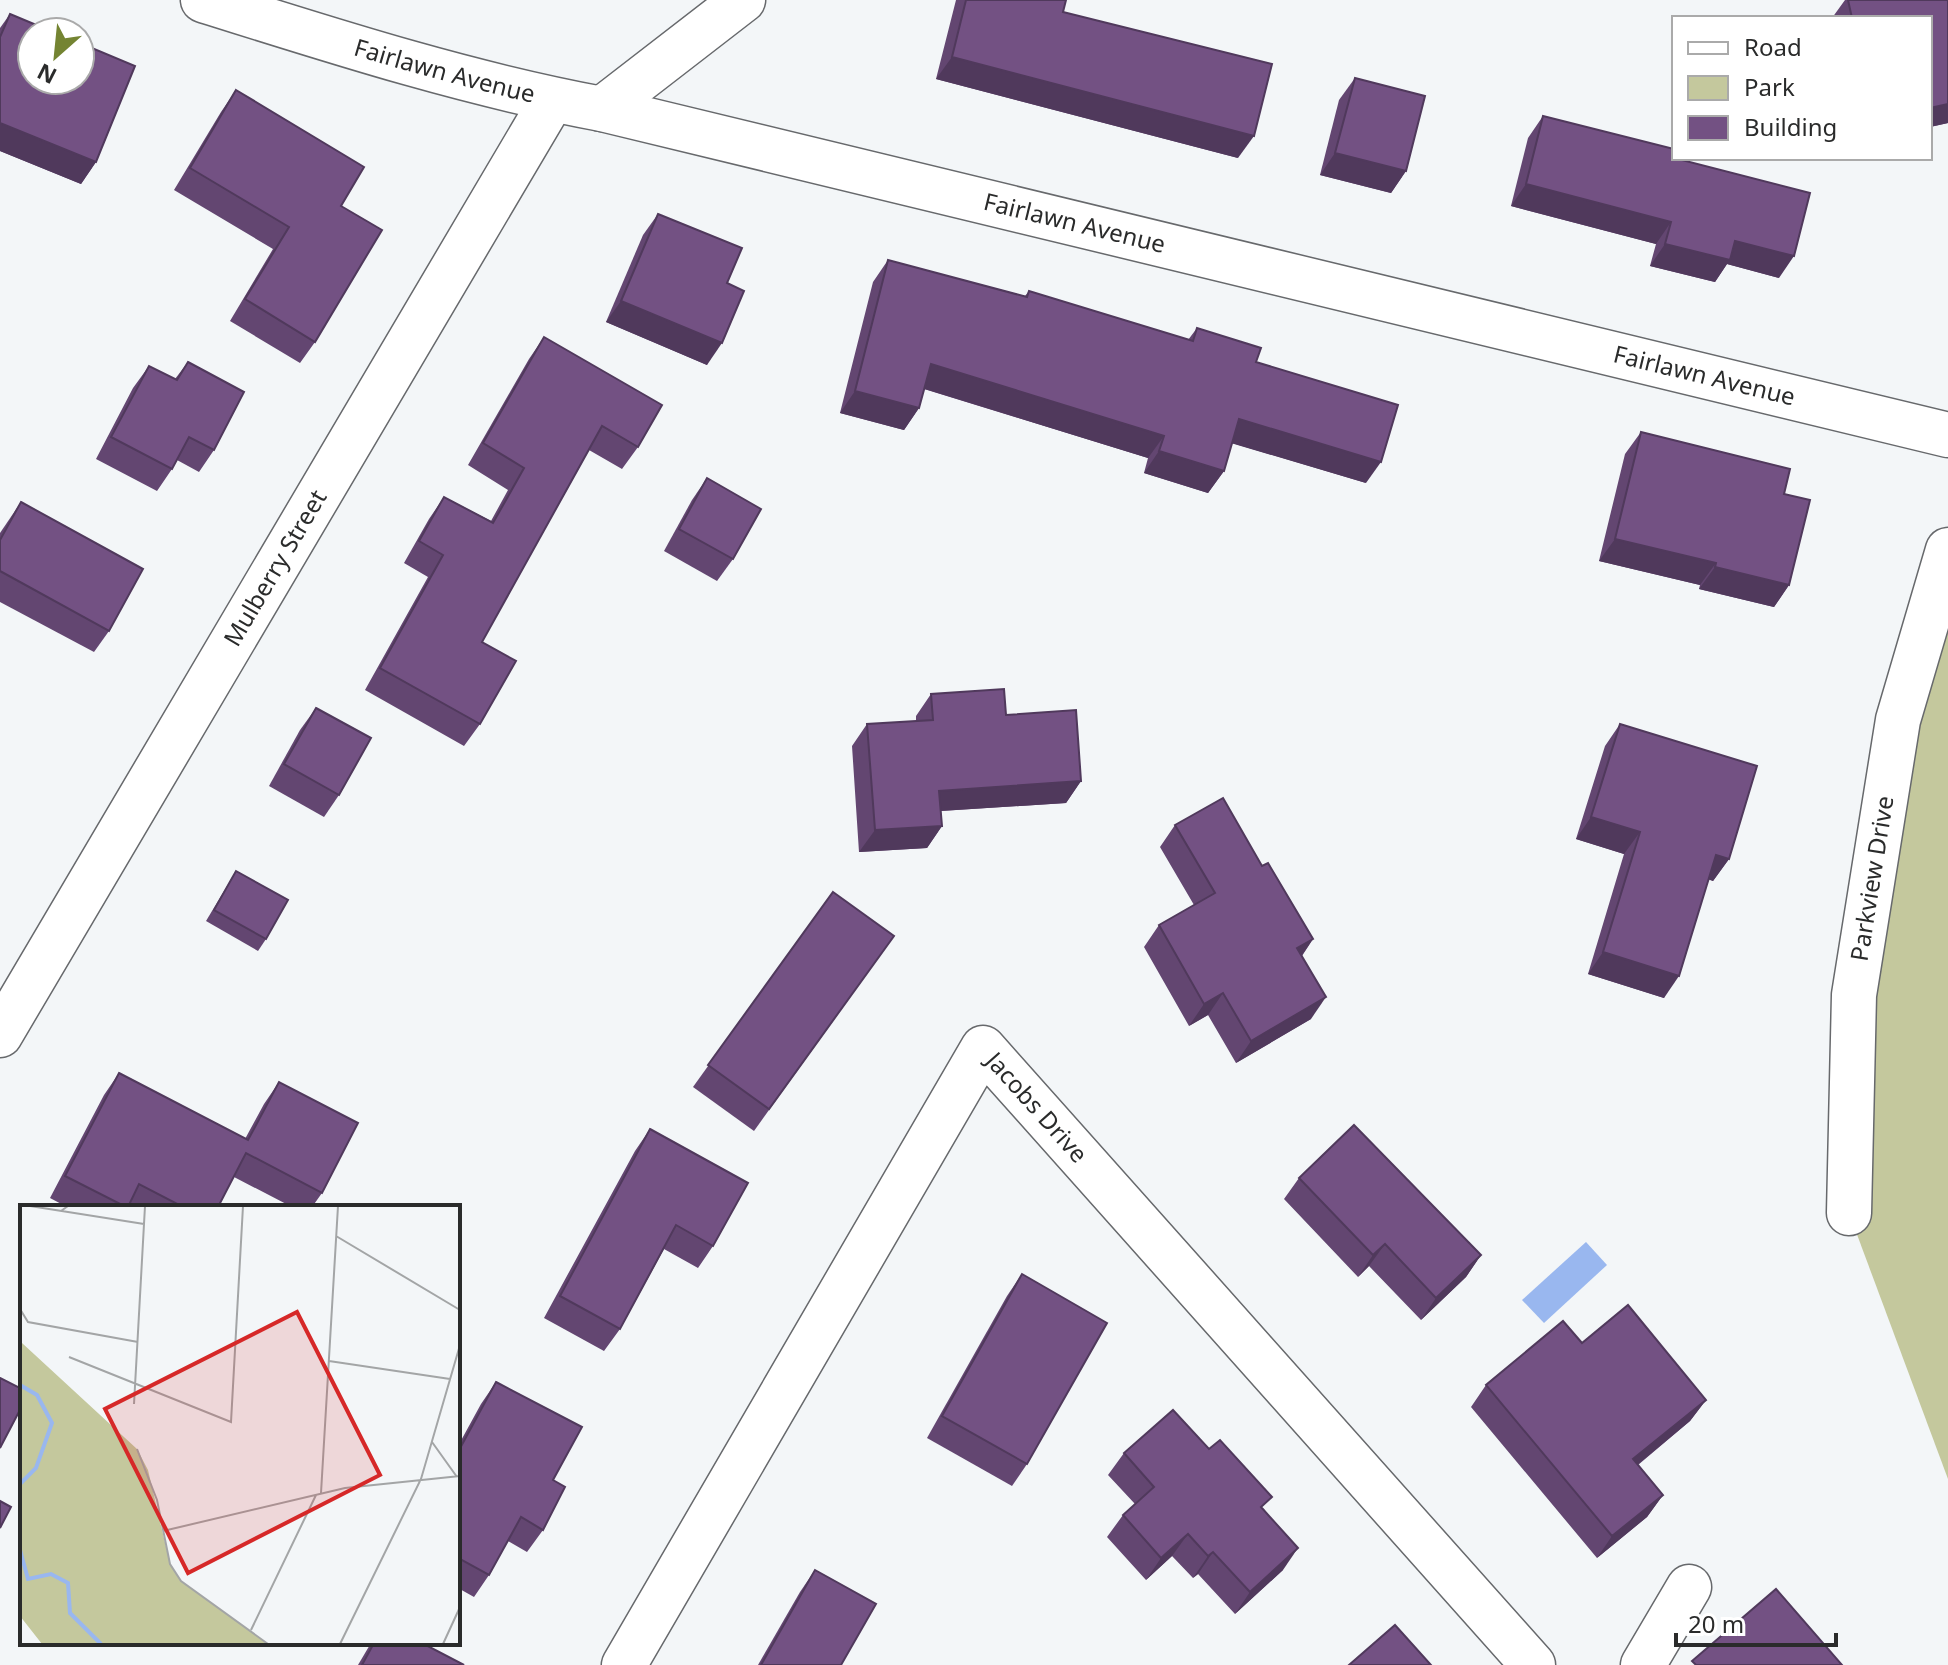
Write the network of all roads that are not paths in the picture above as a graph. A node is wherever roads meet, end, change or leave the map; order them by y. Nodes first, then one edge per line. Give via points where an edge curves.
1 (203, 0) edge
2 (743, 0) edge
3 (552, 100) junction
4 (602, 109) junction
5 (1948, 435) edge
6 (1948, 550) edge
7 (0, 1035) edge
8 (1849, 1213) dead end
9 (1689, 1587) dead end
10 (624, 1665) edge
11 (1533, 1665) edge
12 (1643, 1665) edge

1 - 3 street, Fairlawn Avenue
2 - 4 street
3 - 4 street, Fairlawn Avenue
3 - 7 street, Mulberry Street
4 - 5 street, Fairlawn Avenue
6 - 8 street, Parkview Drive via 1898,720 1854,995
9 - 12 street
10 - 11 street, Jacobs Drive via 983,1048

